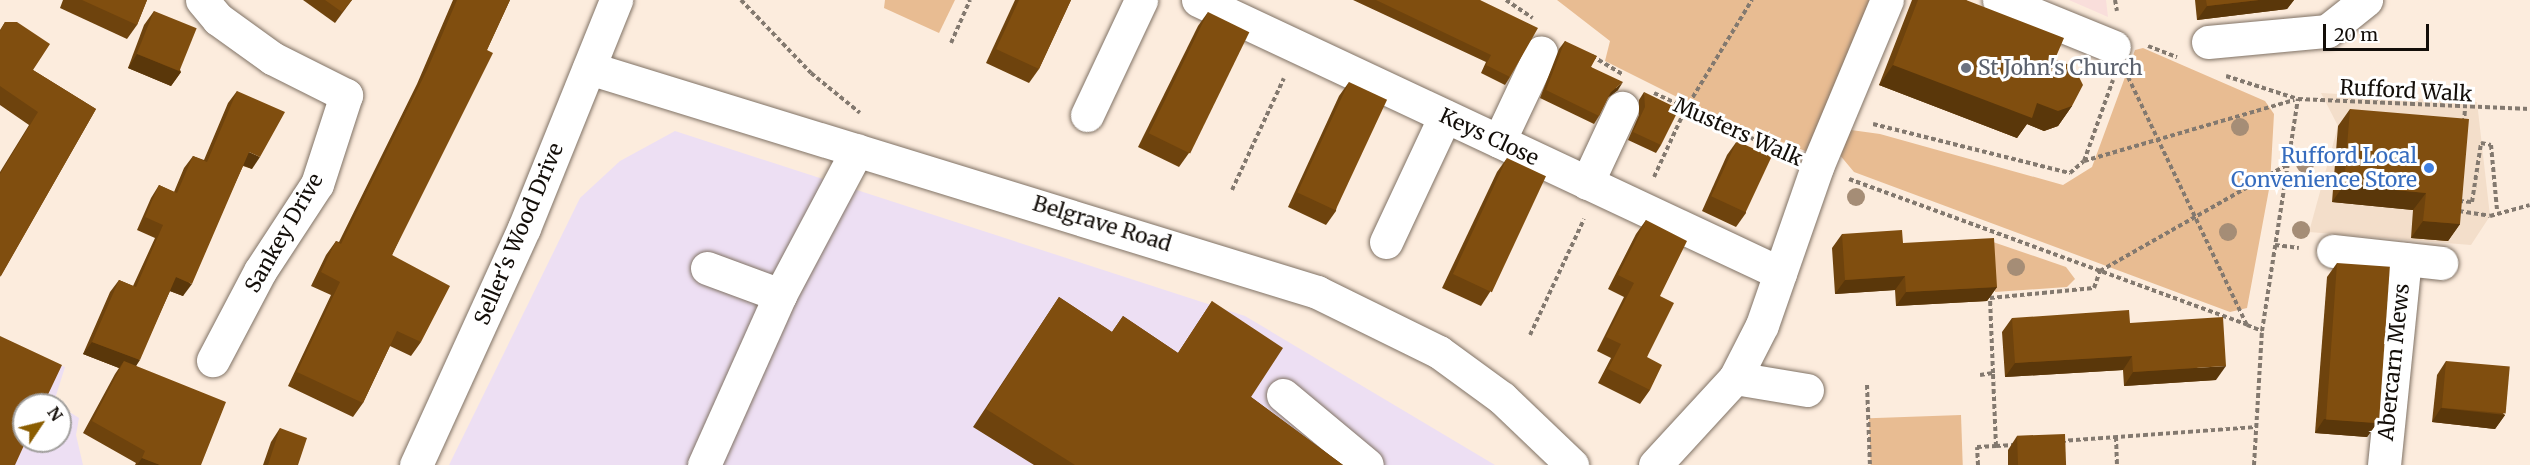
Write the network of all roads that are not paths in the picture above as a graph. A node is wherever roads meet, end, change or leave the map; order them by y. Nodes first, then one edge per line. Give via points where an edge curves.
1 (202, 0) edge
2 (616, 0) edge
3 (1141, 0) edge
4 (1198, 0) edge
5 (1887, 0) edge
6 (1999, 0) edge
7 (2366, 0) edge
8 (1245, 10) edge
9 (2208, 42) dead end
10 (2114, 47) road end
11 (1541, 52) dead end
12 (589, 68) junction
13 (1626, 93) road end
14 (1087, 115) dead end
15 (1445, 116) junction
16 (1499, 141) junction
17 (857, 150) junction
18 (1593, 185) junction
19 (1386, 242) dead end
20 (2333, 251) dead end
21 (2405, 259) junction
22 (2441, 263) dead end
23 (706, 268) dead end
24 (1780, 273) junction
25 (780, 295) junction
26 (213, 360) dead end
27 (1735, 378) junction
28 (1807, 390) dead end
29 (1283, 395) dead end
30 (416, 465) edge
31 (704, 465) edge
32 (1367, 465) edge
33 (1572, 465) edge
34 (1655, 465) edge
35 (2384, 465) edge

1 - 26 street, Sankey Drive via 218,19 272,58 346,95 317,184 260,271
2 - 12 street, Seller's Wood Drive
3 - 14 street
4 - 8 street, Keys Close
5 - 24 street via 1817,167
6 - 10 street
7 - 9 street via 2327,31
8 - 15 street, Keys Close via 1299,47
11 - 16 street
12 - 17 street, Belgrave Road
12 - 30 street, Seller's Wood Drive via 525,228
13 - 18 street
15 - 16 street, Keys Close
15 - 19 street
16 - 18 street, Keys Close
17 - 25 street
17 - 33 street, Belgrave Road via 1181,248 1369,314 1439,352 1502,398
18 - 24 street, Keys Close
20 - 21 street, Abercarn Mews
21 - 22 street, Abercarn Mews
21 - 35 street, Abercarn Mews
23 - 25 street
24 - 27 street
25 - 31 street
27 - 28 street
27 - 34 street
29 - 32 street

